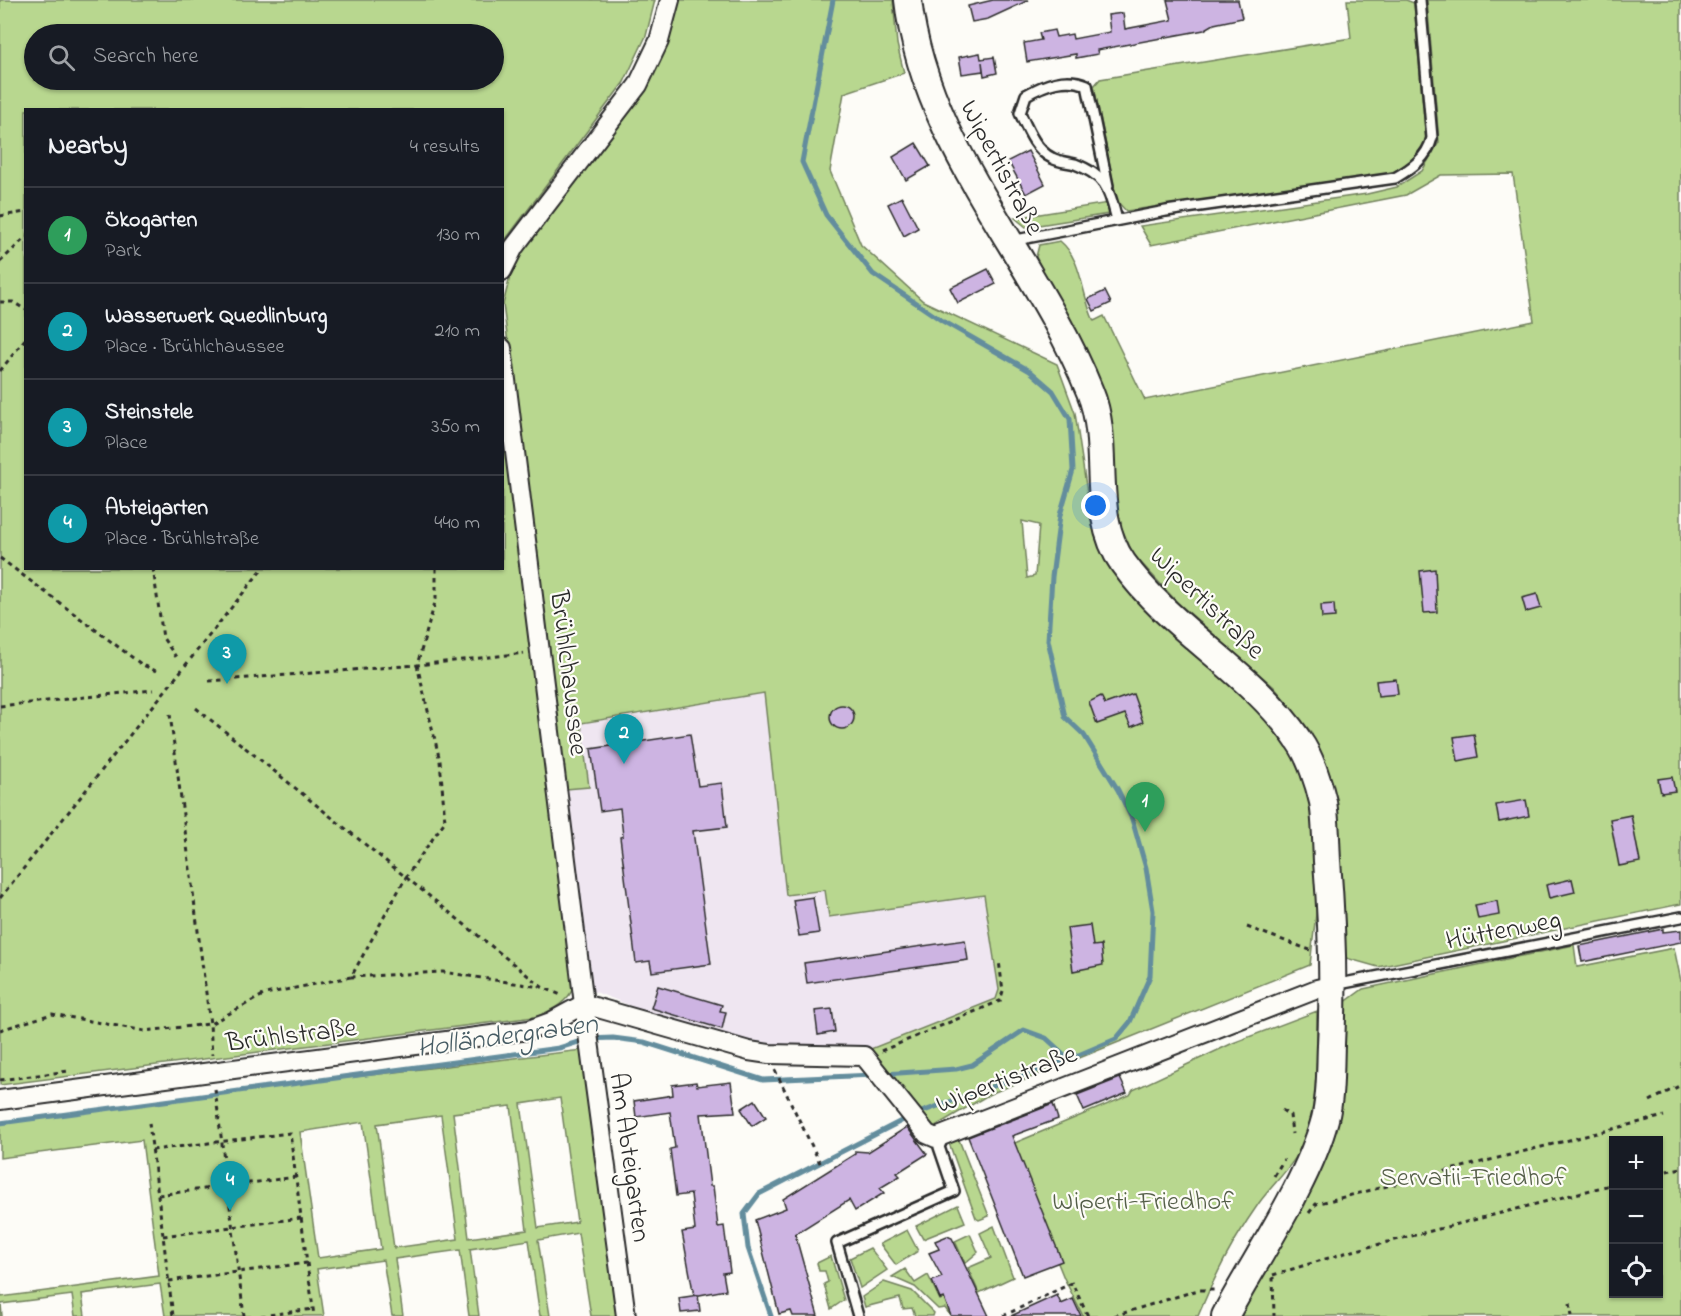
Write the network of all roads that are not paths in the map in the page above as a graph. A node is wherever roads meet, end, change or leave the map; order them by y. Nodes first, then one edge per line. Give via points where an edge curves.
1 (670, 0) edge
2 (908, 0) edge
3 (1420, 0) edge
4 (1108, 186) junction
5 (1117, 220) junction
6 (1009, 241) junction
7 (504, 267) edge
8 (504, 364) edge
9 (1681, 917) edge
10 (1334, 985) junction
11 (584, 1004) junction
12 (0, 1100) edge
13 (944, 1136) junction
14 (626, 1316) edge
15 (858, 1316) edge
16 (1226, 1316) edge

1 - 7 street via 659,41 638,85 514,247
2 - 6 street, Wipertistraße via 912,39 931,97
3 - 5 lane via 1432,138 1430,147 1413,168 1395,178
4 - 4 lane via 1075,164 1050,158 1034,140 1020,113 1026,95 1044,84 1075,80 1087,85
4 - 5 lane
5 - 6 lane
6 - 10 street, Wipertistraße via 1080,365 1098,410 1106,520 1121,561 1162,608 1282,716 1303,746 1322,802
8 - 11 street, Brühlchaussee
9 - 10 lane, Hüttenweg
10 - 13 street, Wipertistraße
10 - 16 street, Wipertistraße via 1326,1116 1312,1157
11 - 12 street, Brühlstraße via 530,1030 212,1062
11 - 13 street, Wipertistraße via 748,1051 864,1056 929,1136
11 - 14 street, Am Abteigarten
13 - 15 lane via 939,1147 954,1191 837,1243

